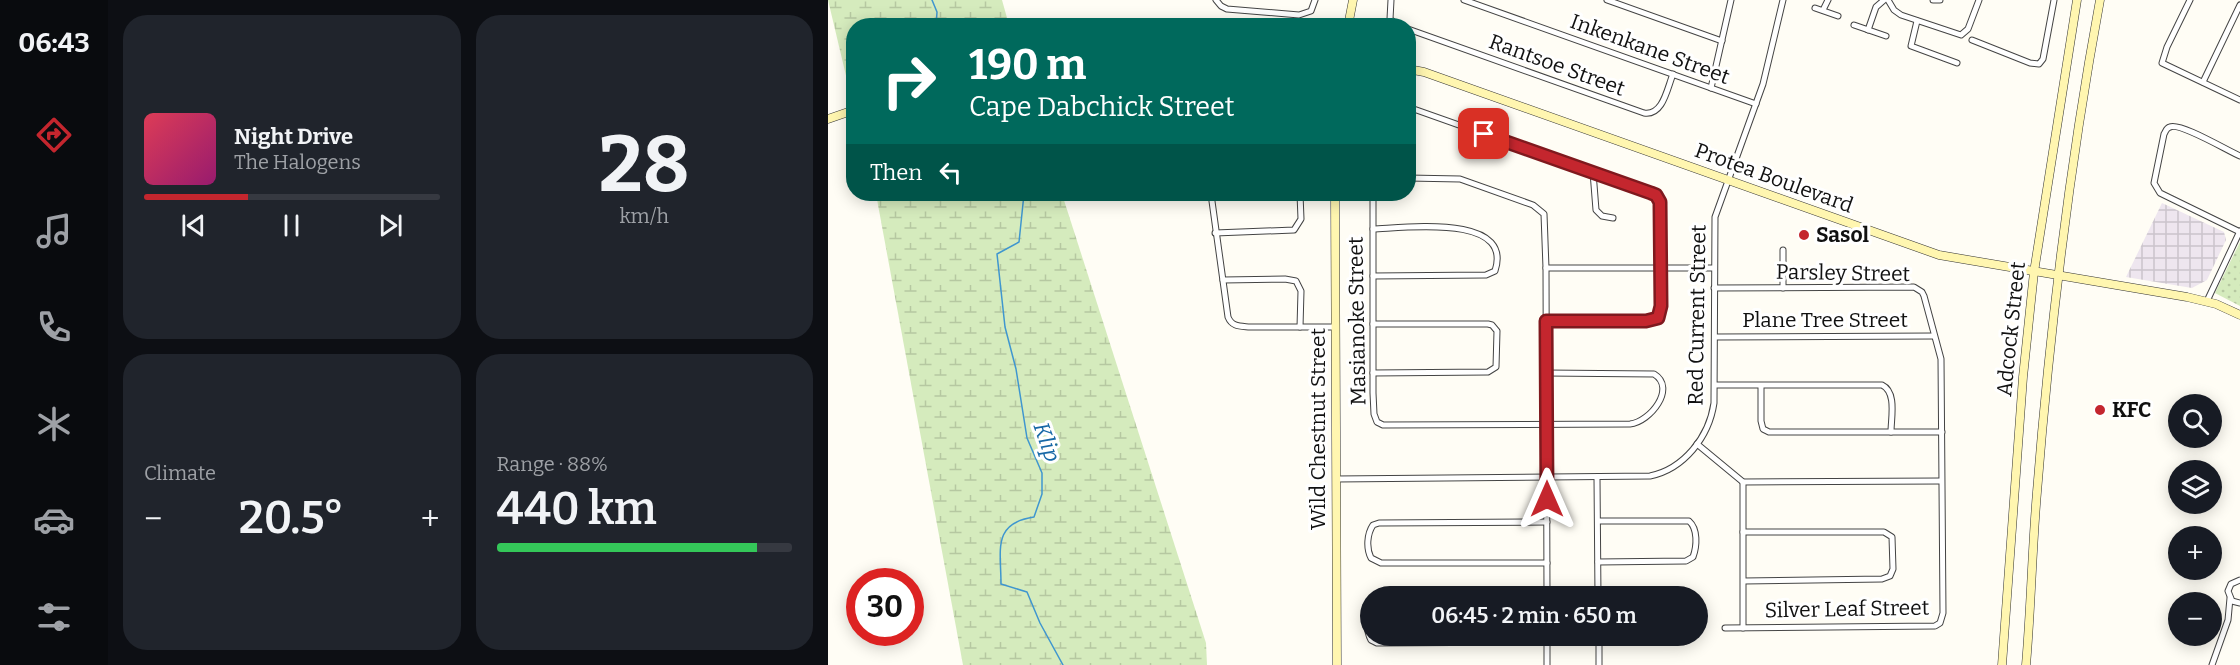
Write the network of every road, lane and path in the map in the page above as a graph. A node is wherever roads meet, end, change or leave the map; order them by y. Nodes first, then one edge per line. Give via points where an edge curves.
1 (1216, 0) edge
2 (1315, 0) edge
3 (1353, 0) edge
4 (1391, 0) edge
5 (1464, 0) edge
6 (1607, 0) edge
7 (1731, 0) edge
8 (1784, 0) edge
9 (1828, 0) edge
10 (1884, 0) edge
11 (1888, 0) edge
12 (1933, 0) edge
13 (1940, 0) edge
14 (1979, 0) edge
15 (2054, 0) edge
16 (2077, 0) edge
17 (2100, 0) edge
18 (2190, 0) edge
19 (2240, 5) edge
20 (1815, 8) dead end
21 (1823, 10) junction
22 (1838, 16) dead end
23 (1350, 18) edge
24 (1390, 18) edge
25 (1917, 21) junction
26 (1854, 25) dead end
27 (1868, 30) junction
28 (1416, 32) edge
29 (1886, 36) dead end
30 (1972, 40) dead end
31 (1722, 41) junction
32 (1958, 63) dead end
33 (1416, 70) edge
34 (1673, 74) junction
35 (2203, 82) junction
36 (1711, 88) junction
37 (2240, 100) edge
38 (1756, 104) junction
39 (1416, 110) edge
40 (846, 113) edge
41 (828, 119) edge
42 (2240, 156) edge
43 (1593, 172) junction
44 (1416, 178) edge
45 (1728, 181) junction
46 (1212, 201) edge
47 (1300, 201) edge
48 (1335, 201) edge
49 (1373, 201) edge
50 (1613, 218) dead end
51 (1373, 229) junction
52 (2240, 232) edge
53 (1215, 233) junction
54 (1783, 250) dead end
55 (1660, 267) junction
56 (1546, 268) junction
57 (1714, 268) junction
58 (2034, 272) junction
59 (1373, 276) junction
60 (2059, 276) junction
61 (1223, 280) junction
62 (1714, 288) junction
63 (1783, 288) junction
64 (2206, 301) junction
65 (2240, 315) edge
66 (1546, 321) junction
67 (1374, 324) junction
68 (1300, 327) junction
69 (1336, 327) junction
70 (1934, 336) junction
71 (1715, 337) junction
72 (1374, 373) junction
73 (1546, 373) junction
74 (1714, 385) junction
75 (1761, 386) junction
76 (1546, 423) junction
77 (1892, 432) junction
78 (1941, 432) junction
79 (1697, 444) junction
80 (1546, 477) junction
81 (1597, 478) junction
82 (1336, 479) junction
83 (1743, 482) junction
84 (1941, 484) junction
85 (1598, 521) junction
86 (1547, 522) junction
87 (1743, 532) junction
88 (1547, 562) junction
89 (1598, 562) junction
90 (2239, 579) edge
91 (1744, 581) junction
92 (1547, 586) edge
93 (1598, 586) edge
94 (2230, 598) junction
95 (2240, 604) edge
96 (2228, 620) junction
97 (1725, 628) dead end
98 (1743, 628) junction
99 (1547, 646) edge
100 (1599, 646) edge
101 (1337, 665) edge
102 (1547, 665) edge
103 (1599, 665) edge
104 (2002, 665) edge
105 (2026, 665) edge
106 (2212, 665) edge

1 - 2 street via 1227,9 1299,15 1311,11
3 - 23 street
4 - 24 street
5 - 34 street, Inkenkane Street
6 - 31 street
7 - 31 street
8 - 38 street, Red Current Street
9 - 21 street
10 - 27 street via 1876,7
11 - 25 street via 1897,13
12 - 13 street
14 - 25 street via 1968,29 1961,35
15 - 30 street via 2039,64
16 - 58 street, Adcock Street
17 - 60 street, Adcock Street
18 - 35 street via 2162,63
19 - 35 street
20 - 21 street
21 - 22 street
25 - 32 street via 1911,46
26 - 27 street
27 - 29 street
28 - 34 street, Rantsoe Street via 1644,113 1658,110
31 - 36 street
33 - 45 street, Protea Boulevard
34 - 36 street, Inkenkane Street
35 - 37 street
36 - 38 street, Inkenkane Street
38 - 45 street, Red Current Street
39 - 43 street
40 - 41 street
42 - 52 street via 2182,128 2168,127 2154,183 2160,193
43 - 50 street via 1596,210
43 - 55 street via 1658,198
44 - 56 street via 1457,178 1537,207 1545,218
45 - 57 street, Red Current Street via 1715,218
45 - 58 street, Protea Boulevard via 1939,255
46 - 53 street
47 - 53 street via 1301,219 1294,230
48 - 69 street, Wild Chestnut Street
49 - 51 street, Masianoke Street
51 - 59 street, Masianoke Street
51 - 59 street via 1457,228 1488,238 1496,257 1495,271 1486,275
52 - 64 street
53 - 61 street
54 - 63 street
55 - 56 street
55 - 57 street
55 - 66 street via 1661,311 1656,320
56 - 66 street
57 - 62 street, Red Current Street
58 - 60 street, Protea Boulevard
58 - 104 street, Adcock Street
59 - 67 street, Masianoke Street
60 - 64 street, Protea Boulevard
60 - 105 street, Adcock Street via 2038,476
61 - 68 street via 1228,317 1234,325
61 - 68 street via 1296,281 1301,287
62 - 63 street, Parsley Street
62 - 71 street, Red Current Street
63 - 70 street, Parsley Street via 1914,287 1924,296
64 - 65 street, Protea Boulevard
66 - 73 street
67 - 72 street, Masianoke Street
67 - 72 street via 1488,324 1497,331 1496,367 1488,372
68 - 69 street
69 - 82 street, Wild Chestnut Street
70 - 71 street, Plane Tree Street
70 - 78 street, Parsley Street via 1941,359
71 - 74 street, Red Current Street
72 - 76 street, Masianoke Street via 1374,414 1380,425
73 - 76 street
73 - 76 street via 1650,373 1660,378 1661,395 1657,408 1637,424
74 - 75 street
74 - 79 street, Red Current Street via 1713,411
75 - 77 street via 1762,426 1769,432
75 - 77 street via 1886,386 1891,394
76 - 80 street
77 - 78 street
78 - 84 street, Parsley Street
79 - 81 street, Red Current Street via 1682,460 1659,474
79 - 83 street
80 - 81 street, Red Current Street
80 - 82 street, Red Current Street
80 - 86 street
81 - 85 street
82 - 101 street, Wild Chestnut Street
83 - 84 street
83 - 87 street
84 - 98 street, Silver Leaf Street via 1942,613 1938,625
85 - 89 street
85 - 89 street via 1689,521 1694,528 1695,550 1694,557 1686,561
86 - 88 street
86 - 88 street via 1379,523 1370,530 1368,550 1371,558 1381,563
87 - 91 street
87 - 91 street via 1884,532 1892,537 1893,569 1890,576 1882,579
88 - 92 street
89 - 93 street
90 - 94 street via 2229,587
91 - 98 street
94 - 95 street
94 - 96 street
95 - 96 street
96 - 106 street
97 - 98 street, Silver Leaf Street
99 - 102 street
100 - 103 street

